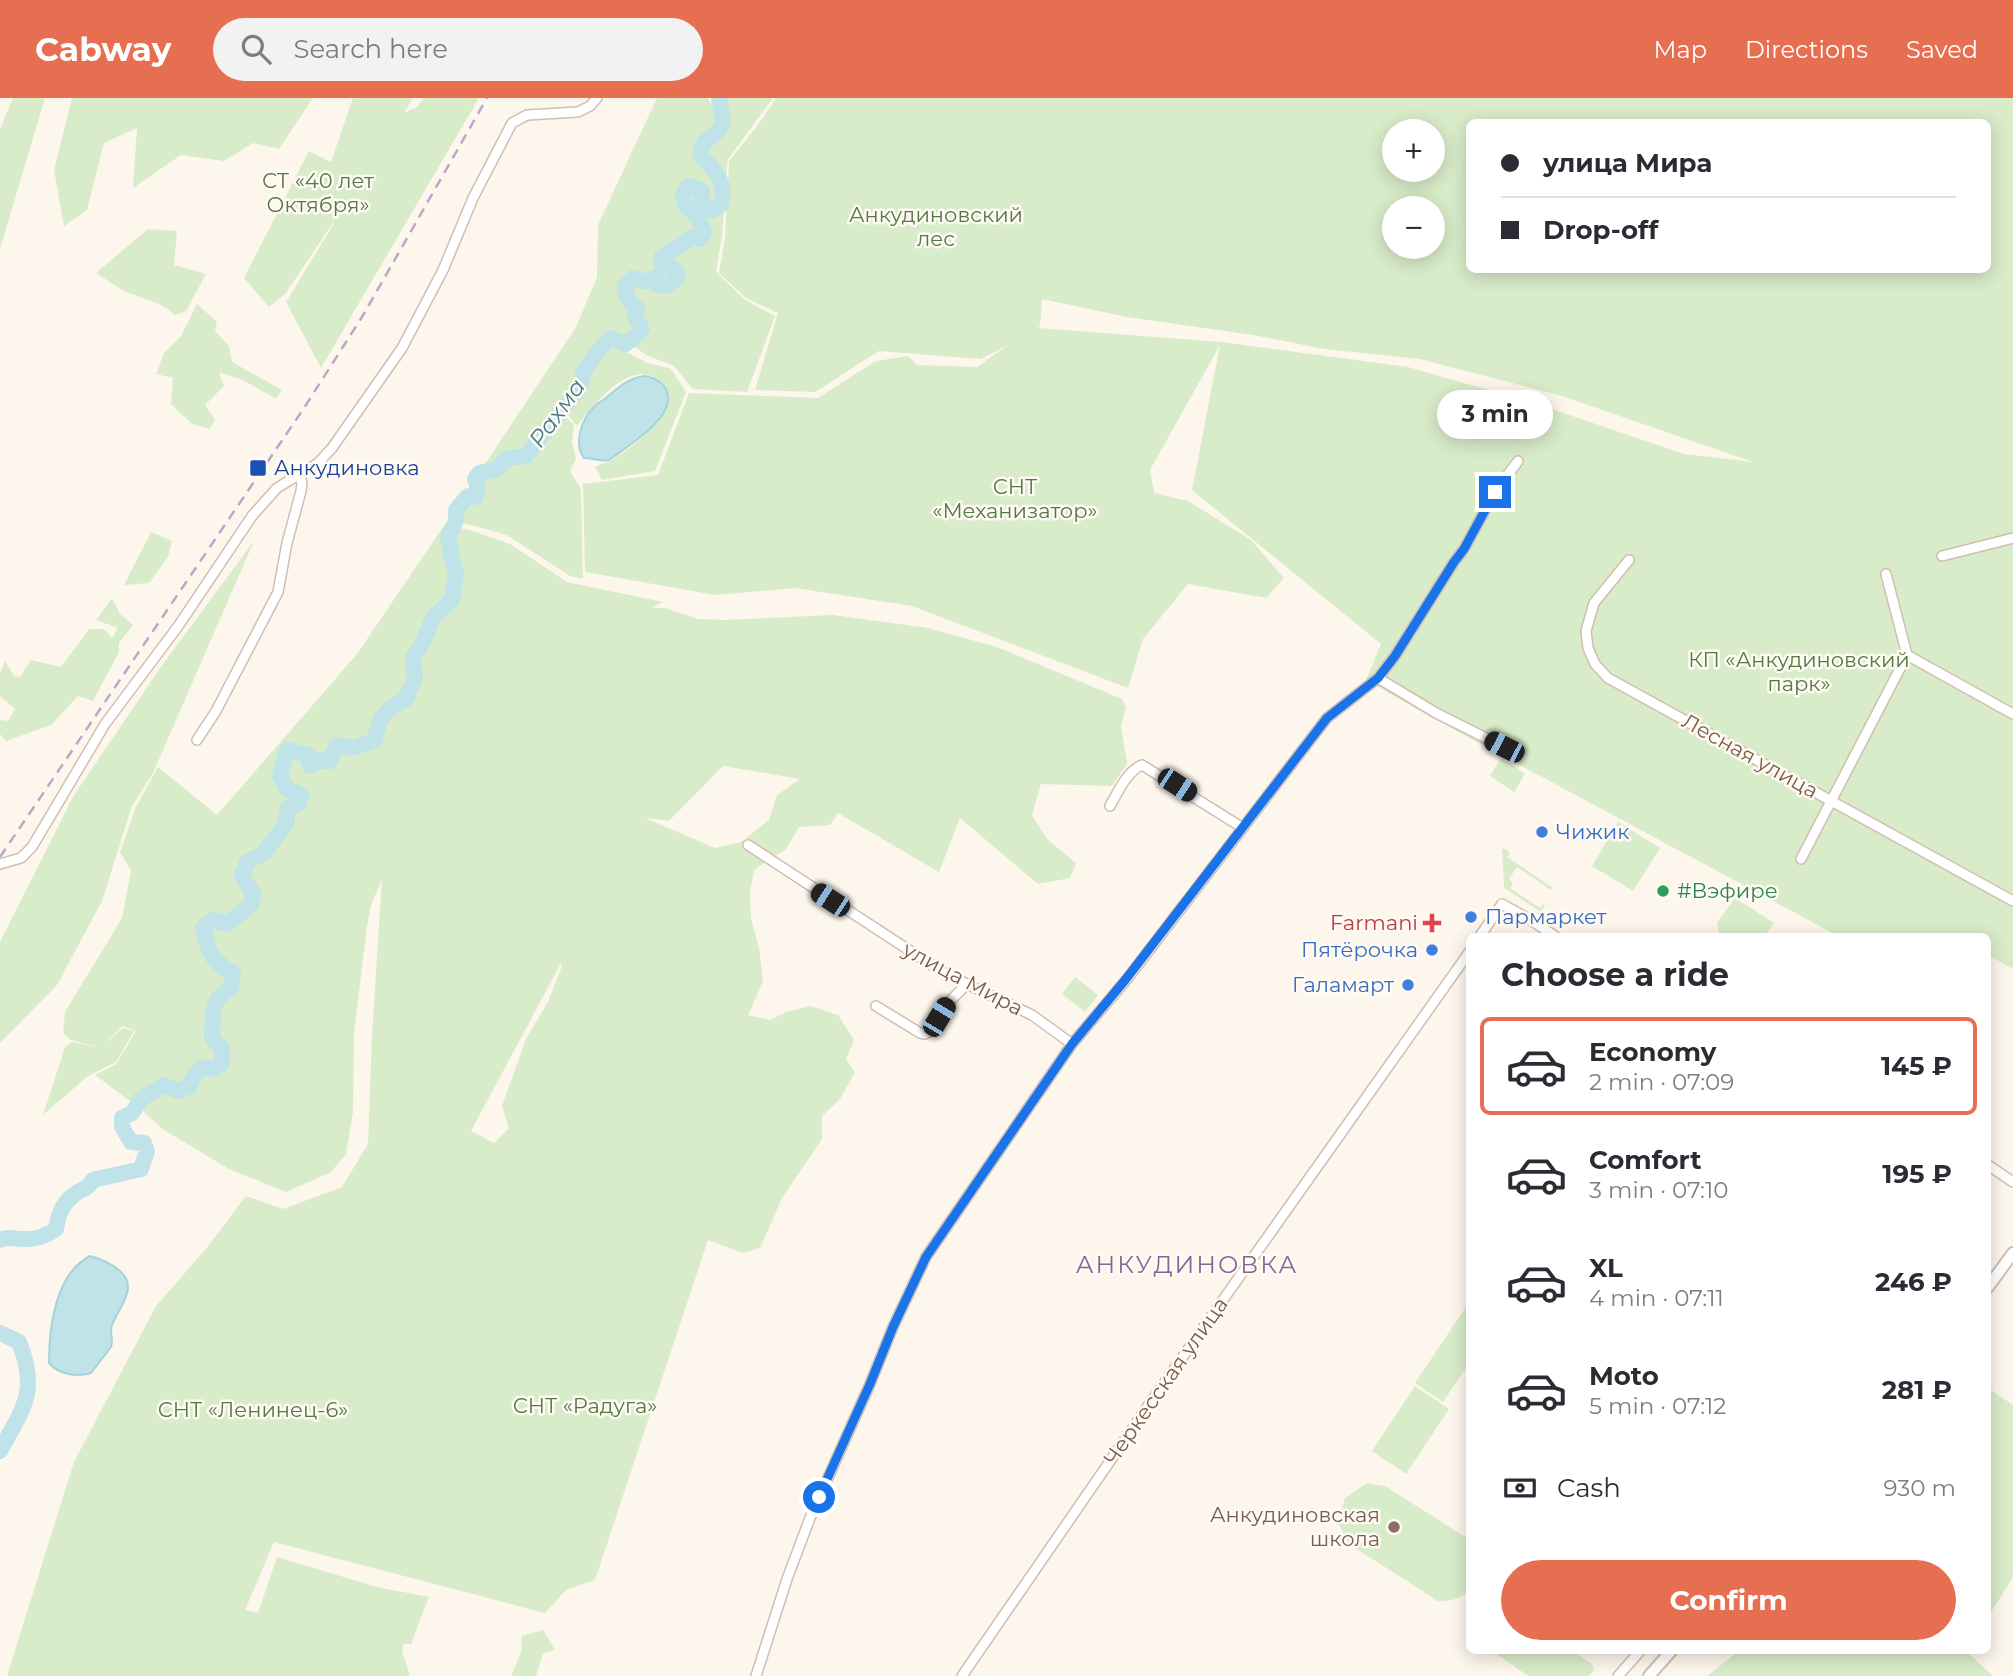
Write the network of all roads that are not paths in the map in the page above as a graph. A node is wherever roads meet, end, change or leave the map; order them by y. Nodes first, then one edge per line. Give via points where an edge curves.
1 (597, 98) edge
2 (1518, 461) dead end
3 (299, 474) junction
4 (2013, 538) edge
5 (1942, 556) dead end
6 (1629, 560) dead end
7 (1886, 574) dead end
8 (1907, 655) junction
9 (1378, 678) junction
10 (2013, 713) edge
11 (197, 740) dead end
12 (1504, 747) dead end
13 (1831, 800) junction
14 (1110, 806) dead end
15 (1243, 828) junction
16 (748, 845) dead end
17 (1801, 859) dead end
18 (0, 864) edge
19 (2013, 901) edge
20 (1482, 933) edge
21 (1550, 933) edge
22 (1466, 957) edge
23 (967, 984) junction
24 (876, 1006) dead end
25 (1072, 1044) junction
26 (1991, 1167) edge
27 (2013, 1182) edge
28 (2013, 1253) edge
29 (1991, 1283) edge
30 (1637, 1654) edge
31 (1668, 1654) edge
32 (756, 1676) edge
33 (961, 1676) edge
34 (1618, 1676) edge
35 (1649, 1676) edge

1 - 3 street via 578,112 527,116 512,123 402,348 332,448
2 - 9 street
3 - 11 street via 301,491 278,592
3 - 18 street via 277,488 252,516 106,724 32,847 21,858
4 - 5 street
6 - 13 street, Лесная улица via 1594,603 1586,631 1595,664 1608,678
7 - 8 street
8 - 10 street
8 - 13 street
9 - 12 street
9 - 15 street via 1327,718
13 - 17 street
13 - 19 street, Лесная улица
14 - 15 street via 1129,775 1142,765
15 - 25 street
16 - 23 street, улица Мира via 912,954
20 - 21 street via 1502,904
22 - 33 street, Черкесская улица
23 - 24 street via 925,1034
23 - 25 street, улица Мира via 1032,1015
25 - 32 street via 926,1257 810,1518
26 - 27 street
28 - 29 street
30 - 34 street
31 - 35 street

